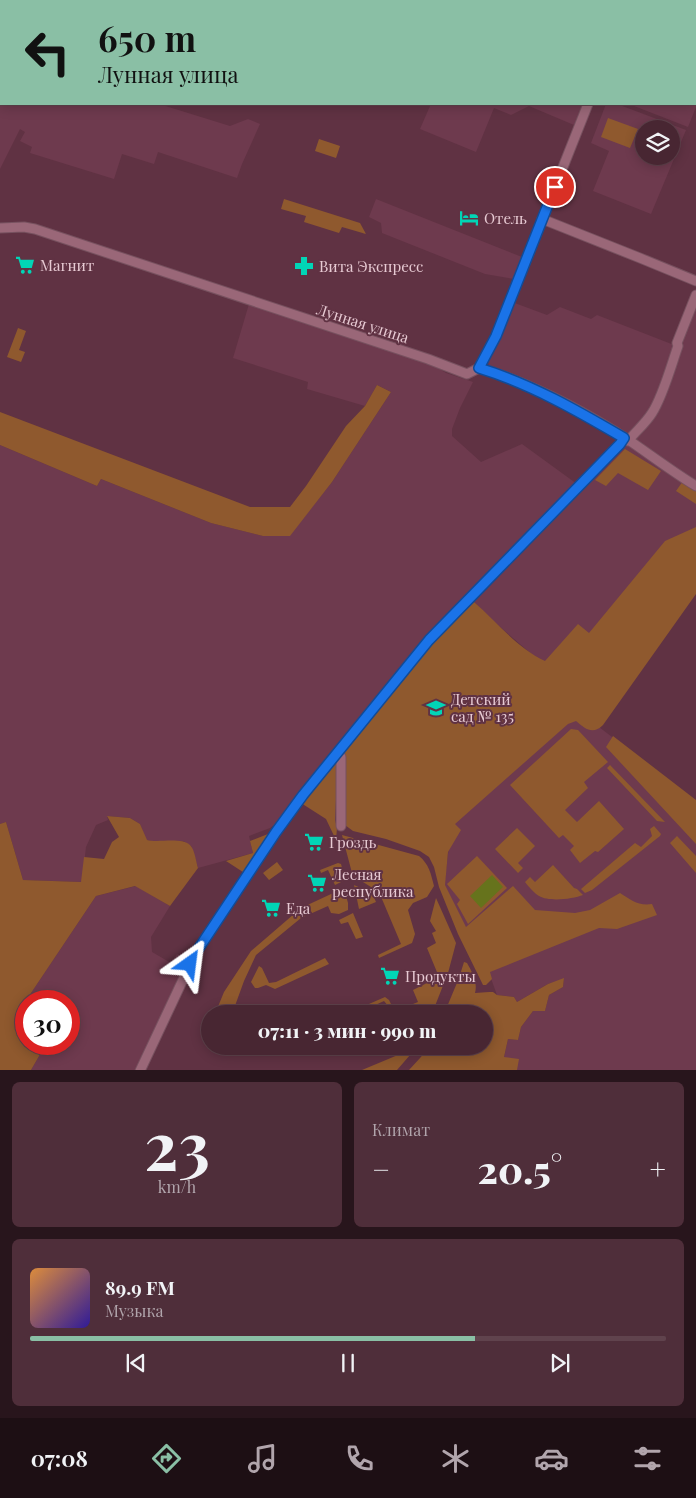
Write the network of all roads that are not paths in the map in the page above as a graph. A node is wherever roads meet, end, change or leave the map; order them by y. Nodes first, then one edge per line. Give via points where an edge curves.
1 (588, 105) edge
2 (542, 219) junction
3 (0, 228) edge
4 (696, 281) edge
5 (696, 295) edge
6 (479, 368) junction
7 (626, 439) junction
8 (696, 486) edge
9 (337, 753) junction
10 (341, 826) dead end
11 (140, 1070) edge

1 - 2 street
2 - 4 street
2 - 6 street via 496,336
3 - 6 street, Лунная улица via 35,229 467,374
5 - 7 street via 653,412 640,429
6 - 7 street, Лунная улица via 519,382
7 - 8 street, Лунная улица
7 - 9 street via 429,640
9 - 10 street via 340,757
9 - 11 street via 276,832 195,954

